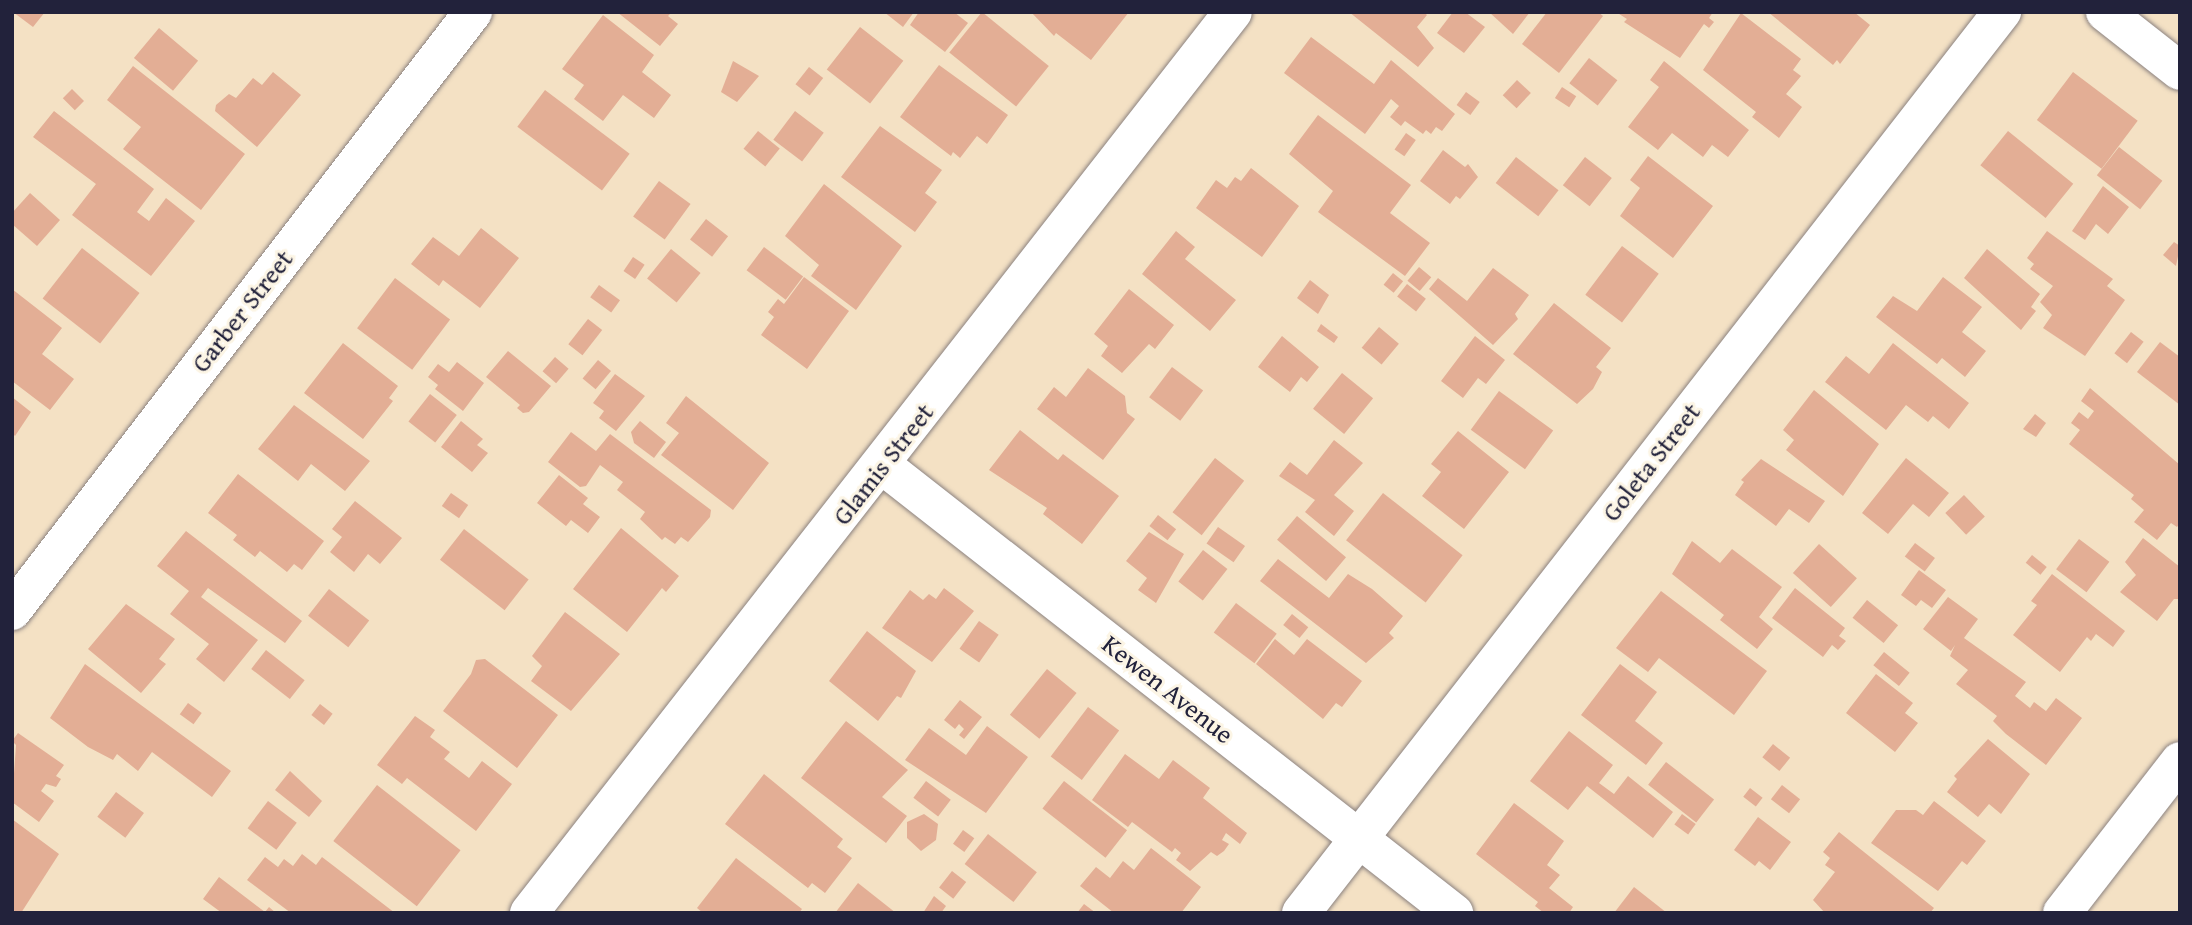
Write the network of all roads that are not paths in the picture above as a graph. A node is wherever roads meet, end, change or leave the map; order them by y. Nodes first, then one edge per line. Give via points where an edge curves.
1 (473, 12) edge
2 (1233, 12) edge
3 (2002, 12) edge
4 (2105, 12) edge
5 (2180, 71) edge
6 (882, 465) junction
7 (12, 611) edge
8 (2180, 761) edge
9 (1358, 839) junction
10 (530, 913) edge
11 (1301, 913) edge
12 (1454, 913) edge
13 (2062, 913) edge

1 - 7 street, Garber Street
2 - 6 street, Glamis Street
3 - 9 street, Goleta Street
4 - 5 street
6 - 9 street, Kewen Avenue
6 - 10 street, Glamis Street
8 - 13 street
9 - 11 street, Goleta Street
9 - 12 street, Kewen Avenue

